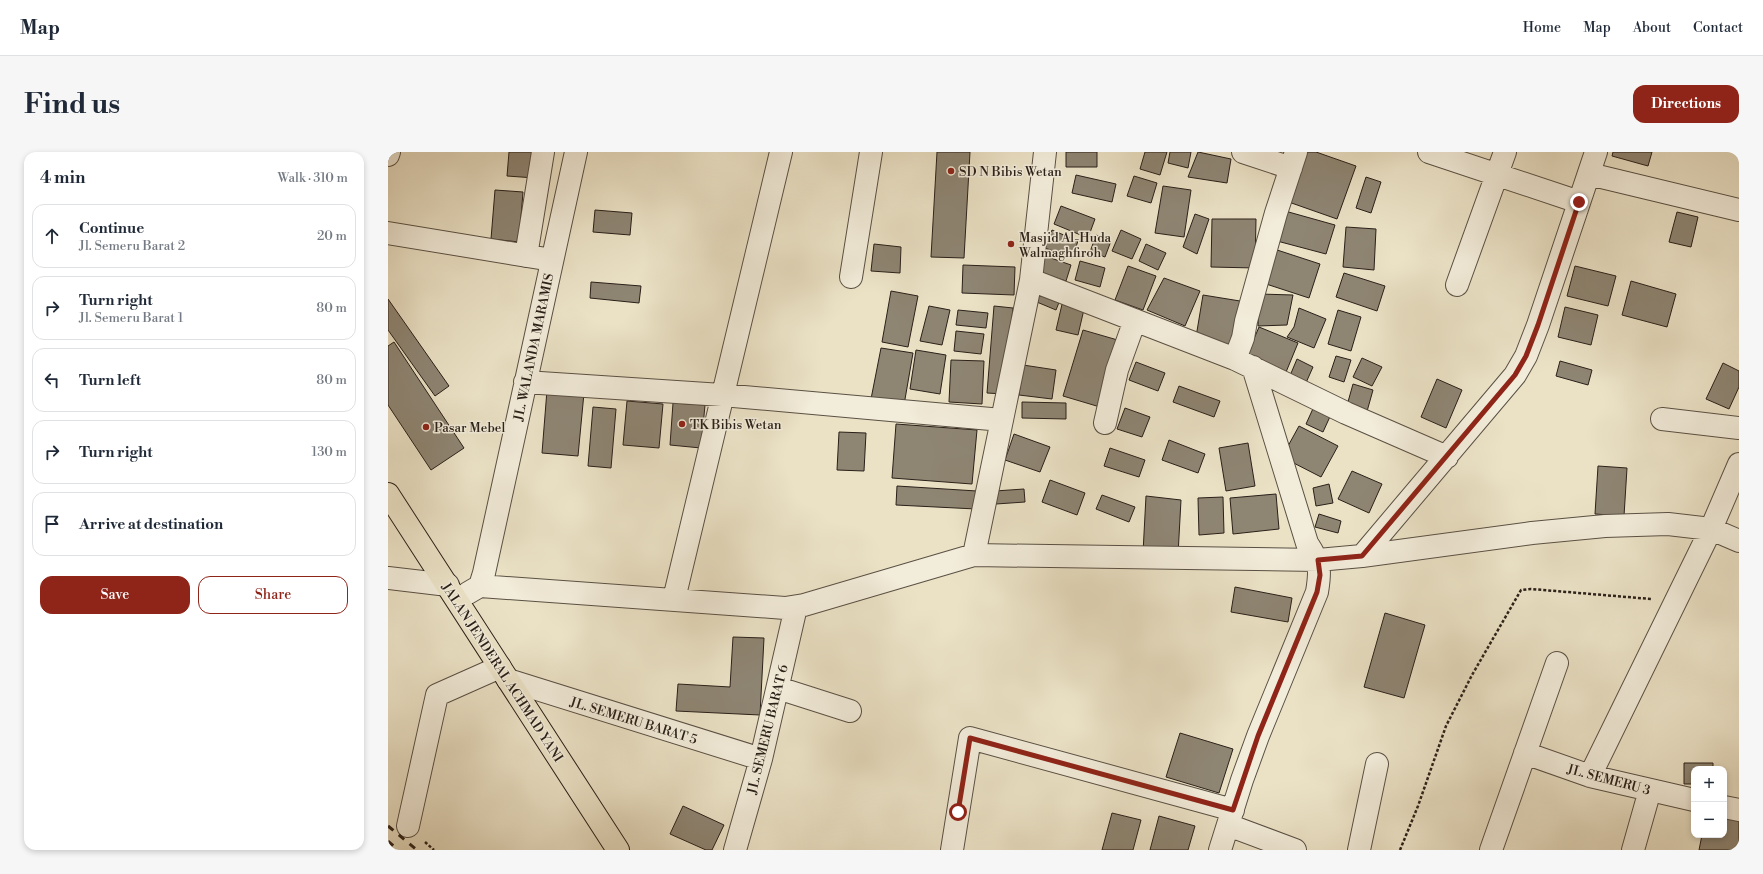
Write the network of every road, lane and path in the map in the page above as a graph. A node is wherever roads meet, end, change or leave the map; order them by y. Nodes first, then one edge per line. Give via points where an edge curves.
1 (543, 152) edge
2 (576, 152) edge
3 (781, 152) edge
4 (871, 152) edge
5 (1045, 152) edge
6 (1243, 152) edge
7 (1429, 152) edge
8 (1505, 152) edge
9 (1596, 152) edge
10 (1293, 160) edge
11 (1589, 174) junction
12 (1498, 175) junction
13 (1579, 202) junction
14 (1739, 210) edge
15 (388, 233) edge
16 (526, 256) junction
17 (552, 260) junction
18 (850, 277) dead end
19 (1031, 280) junction
20 (1457, 285) dead end
21 (1135, 320) junction
22 (1244, 363) junction
23 (525, 382) junction
24 (722, 396) junction
25 (1662, 419) dead end
26 (1002, 420) junction
27 (1105, 423) dead end
28 (1739, 428) edge
29 (1447, 457) junction
30 (1739, 464) edge
31 (388, 494) edge
32 (1711, 530) junction
33 (1739, 541) edge
34 (974, 555) junction
35 (1362, 556) junction
36 (1318, 560) junction
37 (388, 578) edge
38 (480, 586) junction
39 (452, 592) junction
40 (674, 599) junction
41 (1676, 601) junction
42 (796, 606) junction
43 (1557, 663) dead end
44 (504, 674) junction
45 (778, 688) junction
46 (850, 711) dead end
47 (1525, 753) junction
48 (761, 759) junction
49 (1377, 764) dead end
50 (1590, 776) junction
51 (1650, 790) junction
52 (1691, 799) edge
53 (1727, 808) edge
54 (1739, 810) edge
55 (1230, 817) junction
56 (408, 826) dead end
57 (618, 850) edge
58 (735, 850) edge
59 (952, 850) edge
60 (1220, 850) edge
61 (1295, 850) edge
62 (1359, 850) edge
63 (1400, 850) edge
64 (1491, 850) edge
65 (1633, 850) edge

1 - 16 street
2 - 17 street, JL. WALANDA MARAMIS
3 - 24 street
4 - 18 street
5 - 19 street
6 - 10 street
7 - 12 street
8 - 12 street
9 - 11 street
10 - 22 street via 1248,314 1243,338
11 - 13 street
11 - 14 street
12 - 13 street
12 - 20 street
13 - 29 street via 1526,356 1515,375
15 - 16 street
16 - 17 street
17 - 23 street, JL. WALANDA MARAMIS
19 - 21 street
19 - 26 street
21 - 22 street
21 - 27 street via 1116,370
22 - 29 street via 1346,413
22 - 36 street via 1307,543
23 - 24 street
23 - 38 street, JL. WALANDA MARAMIS
24 - 26 street
24 - 40 street
25 - 28 street
26 - 34 street
29 - 35 street
30 - 32 street
31 - 39 main road, JALAN JENDERAL ACHMAD YANI
32 - 33 street
32 - 35 street via 1668,524 1605,526
32 - 41 street
34 - 36 street
34 - 42 street
35 - 36 street
36 - 55 street via 1320,575 1317,592 1258,736
37 - 39 street
38 - 39 street
38 - 40 street
39 - 44 main road, JALAN JENDERAL ACHMAD YANI
40 - 42 street via 771,608
41 - 50 street
41 - 63 path via 1521,590 1446,726
42 - 45 street, JL. SEMERU BARAT 6
43 - 47 street
44 - 48 street, JL. SEMERU BARAT 5
44 - 56 street via 437,695
44 - 57 main road, JALAN JENDERAL ACHMAD YANI
45 - 46 street
45 - 48 street, JL. SEMERU BARAT 6
47 - 50 street, JL. SEMERU 3
47 - 64 street
48 - 58 street, JL. SEMERU BARAT 6
49 - 62 street
50 - 51 street, JL. SEMERU 3
51 - 52 street, JL. SEMERU 3
51 - 65 street
53 - 54 street
55 - 59 street via 970,738
55 - 60 street
55 - 61 street

